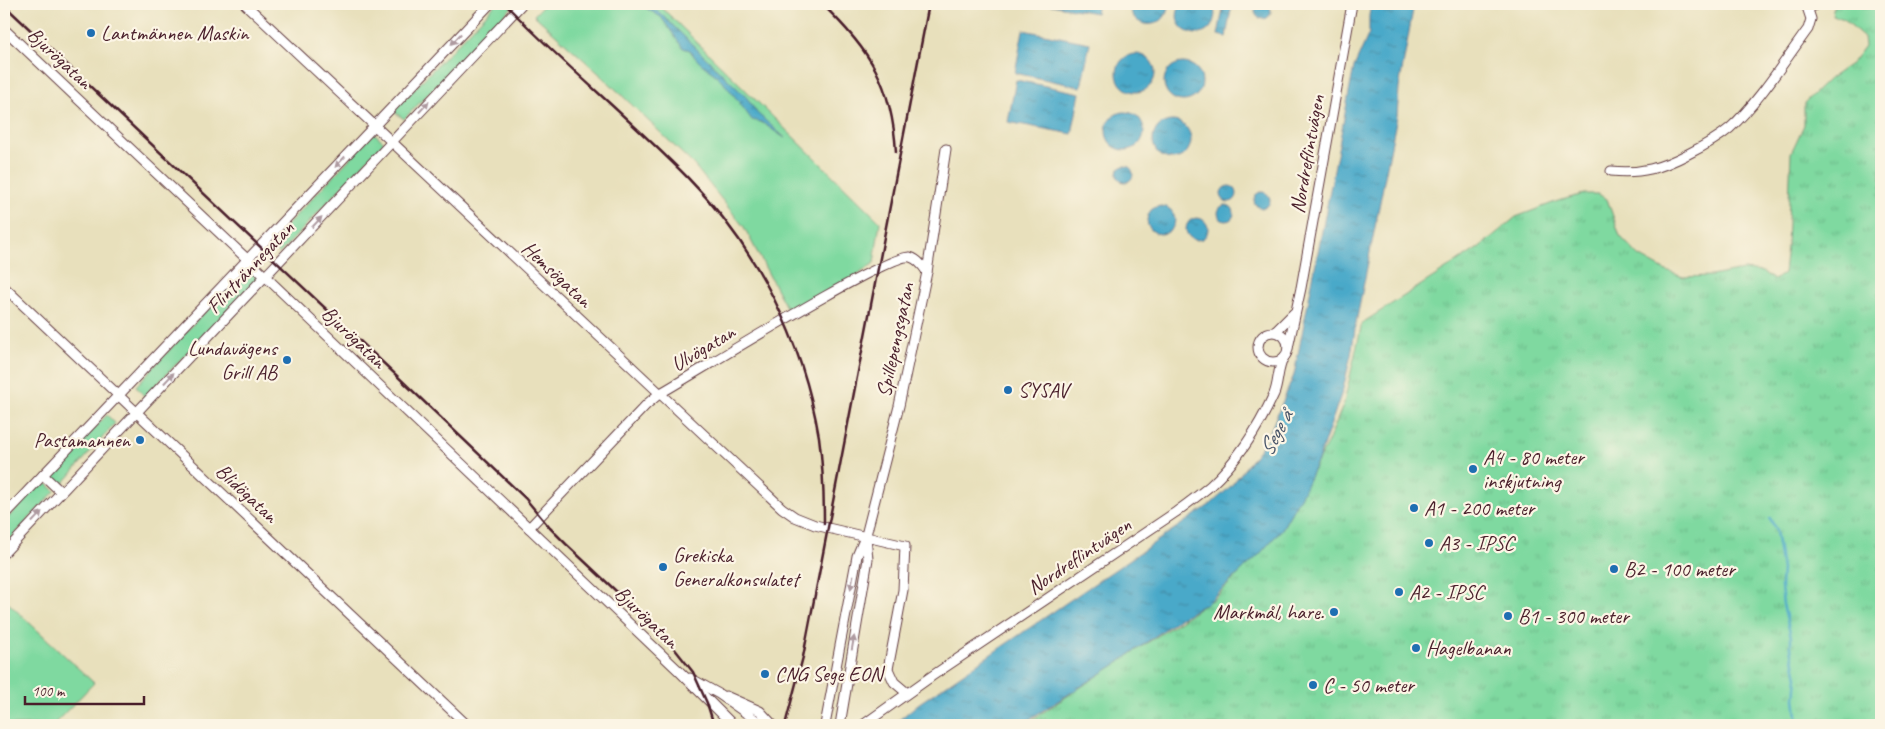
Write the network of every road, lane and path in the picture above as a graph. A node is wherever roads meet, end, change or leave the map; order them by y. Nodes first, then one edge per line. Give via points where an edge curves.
1 (245, 4) edge
2 (490, 4) edge
3 (522, 4) edge
4 (1352, 4) edge
5 (1819, 4) edge
6 (1808, 6) edge
7 (4, 29) edge
8 (374, 126) junction
9 (391, 142) junction
10 (946, 149) dead end
11 (1611, 171) dead end
12 (248, 260) junction
13 (927, 272) junction
14 (266, 276) junction
15 (4, 287) edge
16 (1296, 310) junction
17 (1275, 332) junction
18 (1288, 348) junction
19 (1284, 357) junction
20 (1265, 360) junction
21 (1277, 382) junction
22 (659, 394) junction
23 (118, 396) junction
24 (135, 413) junction
25 (43, 475) junction
26 (61, 492) junction
27 (4, 516) edge
28 (529, 528) junction
29 (866, 535) junction
30 (4, 553) edge
31 (679, 671) junction
32 (907, 693) junction
33 (719, 694) junction
34 (467, 725) edge
35 (733, 725) edge
36 (758, 725) edge
37 (773, 725) edge
38 (825, 725) edge
39 (840, 725) edge
40 (863, 725) edge

1 - 8 street, Hemsögatan
2 -> 8 street, Flintrännegatan
9 -> 3 street, Flintrännegatan
4 - 16 street, Nordreflintvägen
5 - 6 street
6 - 11 street via 1811,19 1808,29 1748,110 1729,128 1707,144 1651,170
7 - 12 street, Bjurögatan
8 - 9 street, Hemsögatan
8 -> 12 street, Flintrännegatan
14 -> 9 street, Flintrännegatan
9 - 22 street, Hemsögatan
10 - 13 street, Spillepengsgatan
12 - 14 street, Bjurögatan
12 - 23 street, Flintrännegatan
13 - 22 street, Ulvögatan via 920,262 911,257 900,258 878,268
13 - 29 street, Spillepengsgatan via 899,406
24 -> 14 street, Flintrännegatan
14 - 28 street, Bjurögatan
15 - 23 street, Blidögatan
16 - 17 street
16 - 18 street, Nordreflintvägen
17 - 18 street via 1285,338
17 - 20 street via 1264,335 1258,343 1259,353
18 - 19 street
19 - 20 street via 1275,362
19 - 21 street, Nordreflintvägen
20 - 21 street
21 - 32 street, Nordreflintvägen via 1256,427 1234,460 1210,485 1176,512
22 - 28 street, Ulvögatan
22 - 29 street, Hemsögatan via 793,516 816,525
23 - 24 street, Blidögatan
23 - 25 street, Flintrännegatan
24 - 26 street, Flintrännegatan
24 - 34 street, Blidögatan
25 - 26 street
25 - 27 street, Flintrännegatan
30 -> 26 street, Flintrännegatan
28 - 31 street, Bjurögatan
29 - 32 street, Hemsögatan via 905,546 902,590 888,669 894,682
29 -> 38 street, Spillepengsgatan via 857,556
39 -> 29 street, Spillepengsgatan via 868,558
31 - 33 street, Bjurögatan
31 - 35 street, Bjurögatan
32 - 40 street, Nordreflintvägen
33 - 36 street, Bjurögatan
33 - 37 street, Bjurögatan via 760,711

